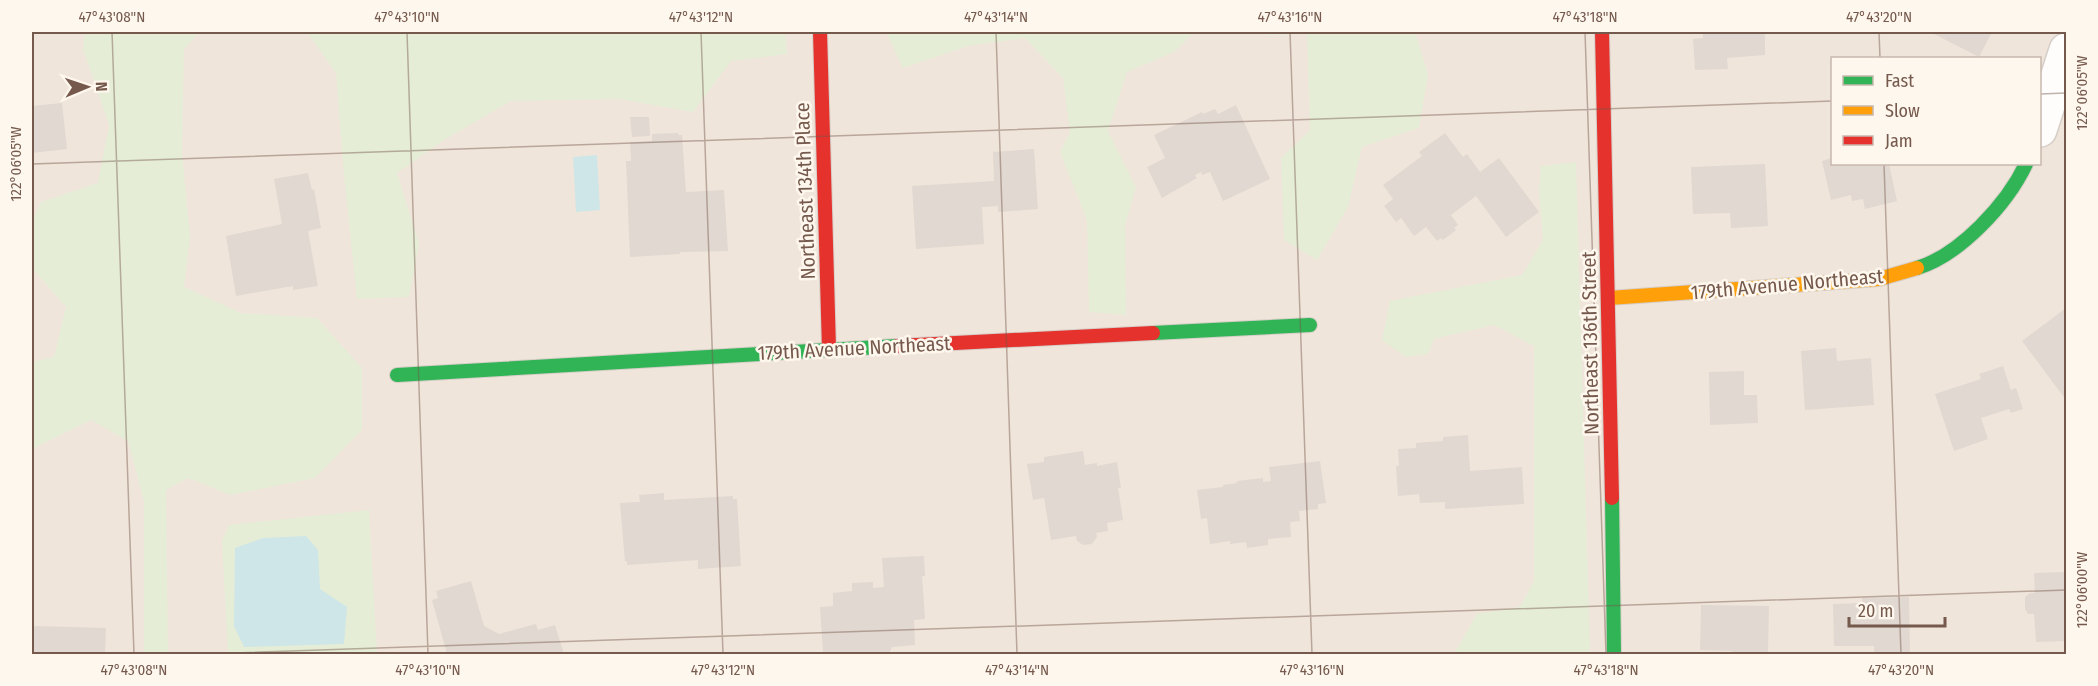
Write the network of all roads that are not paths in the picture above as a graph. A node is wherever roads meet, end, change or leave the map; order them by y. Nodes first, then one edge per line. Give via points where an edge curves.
1 (820, 32) edge
2 (1602, 32) edge
3 (2067, 50) edge
4 (2041, 127) edge
5 (2026, 165) edge
6 (1609, 298) junction
7 (1310, 325) dead end
8 (829, 349) junction
9 (397, 375) dead end
10 (1614, 654) edge

1 - 8 street, Northeast 134th Place
2 - 6 street, Northeast 136th Street
3 - 4 street
5 - 6 street, 179th Avenue Northeast via 2019,181 1982,226 1933,262 1879,279
6 - 10 street, Northeast 136th Street
7 - 8 street, 179th Avenue Northeast
8 - 9 street, 179th Avenue Northeast

